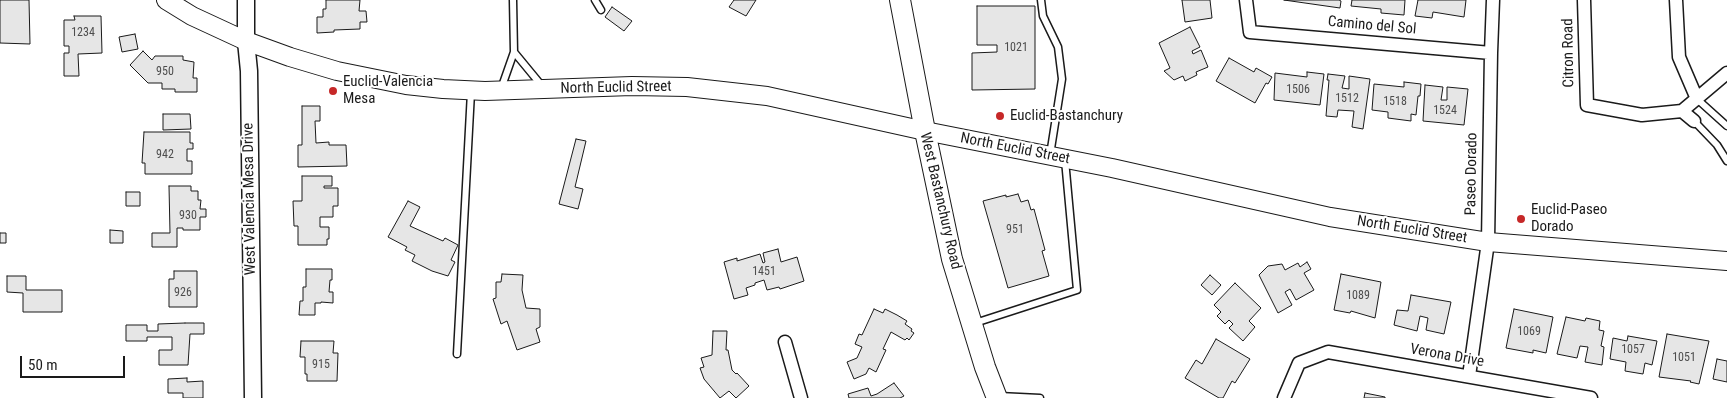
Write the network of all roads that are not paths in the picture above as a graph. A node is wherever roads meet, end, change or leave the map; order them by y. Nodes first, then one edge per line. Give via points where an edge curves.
1 (166, 0) edge
2 (246, 0) edge
3 (513, 0) edge
4 (595, 0) edge
5 (900, 0) edge
6 (1041, 0) edge
7 (1246, 0) edge
8 (1493, 0) edge
9 (1584, 0) edge
10 (1676, 0) edge
11 (601, 10) dead end
12 (246, 41) junction
13 (514, 52) junction
14 (1491, 53) junction
15 (1727, 73) edge
16 (545, 89) junction
17 (471, 90) junction
18 (500, 91) junction
19 (1697, 99) junction
20 (1682, 111) junction
21 (1694, 121) joint
22 (1727, 126) edge
23 (925, 131) junction
24 (1057, 157) junction
25 (1727, 161) edge
26 (1488, 242) junction
27 (1727, 262) edge
28 (972, 324) junction
29 (785, 342) dead end
30 (457, 354) dead end
31 (1469, 376) junction
32 (997, 397) edge
33 (253, 398) edge
34 (801, 398) edge
35 (1040, 398) edge
36 (1284, 398) edge
37 (1591, 398) edge

1 - 12 main road, North Euclid Street
2 - 12 street, West Valencia Mesa Drive
3 - 13 lane
4 - 11 lane
5 - 23 main road, West Bastanchury Road
6 - 24 lane via 1043,16 1058,47 1062,80
7 - 14 street, Camino del Sol via 1250,32
8 - 14 street, Paseo Dorado
9 - 20 street, Citron Road via 1587,105 1642,116
10 - 19 street via 1679,57
12 - 17 main road, North Euclid Street via 299,60 370,78 406,85
12 - 33 street, West Valencia Mesa Drive
13 - 16 lane
13 - 18 lane
14 - 26 street, Paseo Dorado
15 - 19 street
16 - 18 main road, North Euclid Street
16 - 23 main road, North Euclid Street via 687,87 767,96
17 - 18 main road, North Euclid Street
17 - 30 lane
19 - 20 street
19 - 22 lane
20 - 21 street
21 - 25 lane
23 - 24 main road, North Euclid Street
23 - 28 main road, West Bastanchury Road via 952,258
24 - 26 main road, North Euclid Street via 1330,216
24 - 28 lane via 1077,290
26 - 27 main road, North Euclid Street
26 - 31 street, Paseo Dorado
28 - 32 main road, West Bastanchury Road via 984,367
29 - 34 street
31 - 36 street, Verona Drive via 1328,352 1299,363
31 - 37 street, Verona Drive
32 - 35 lane

